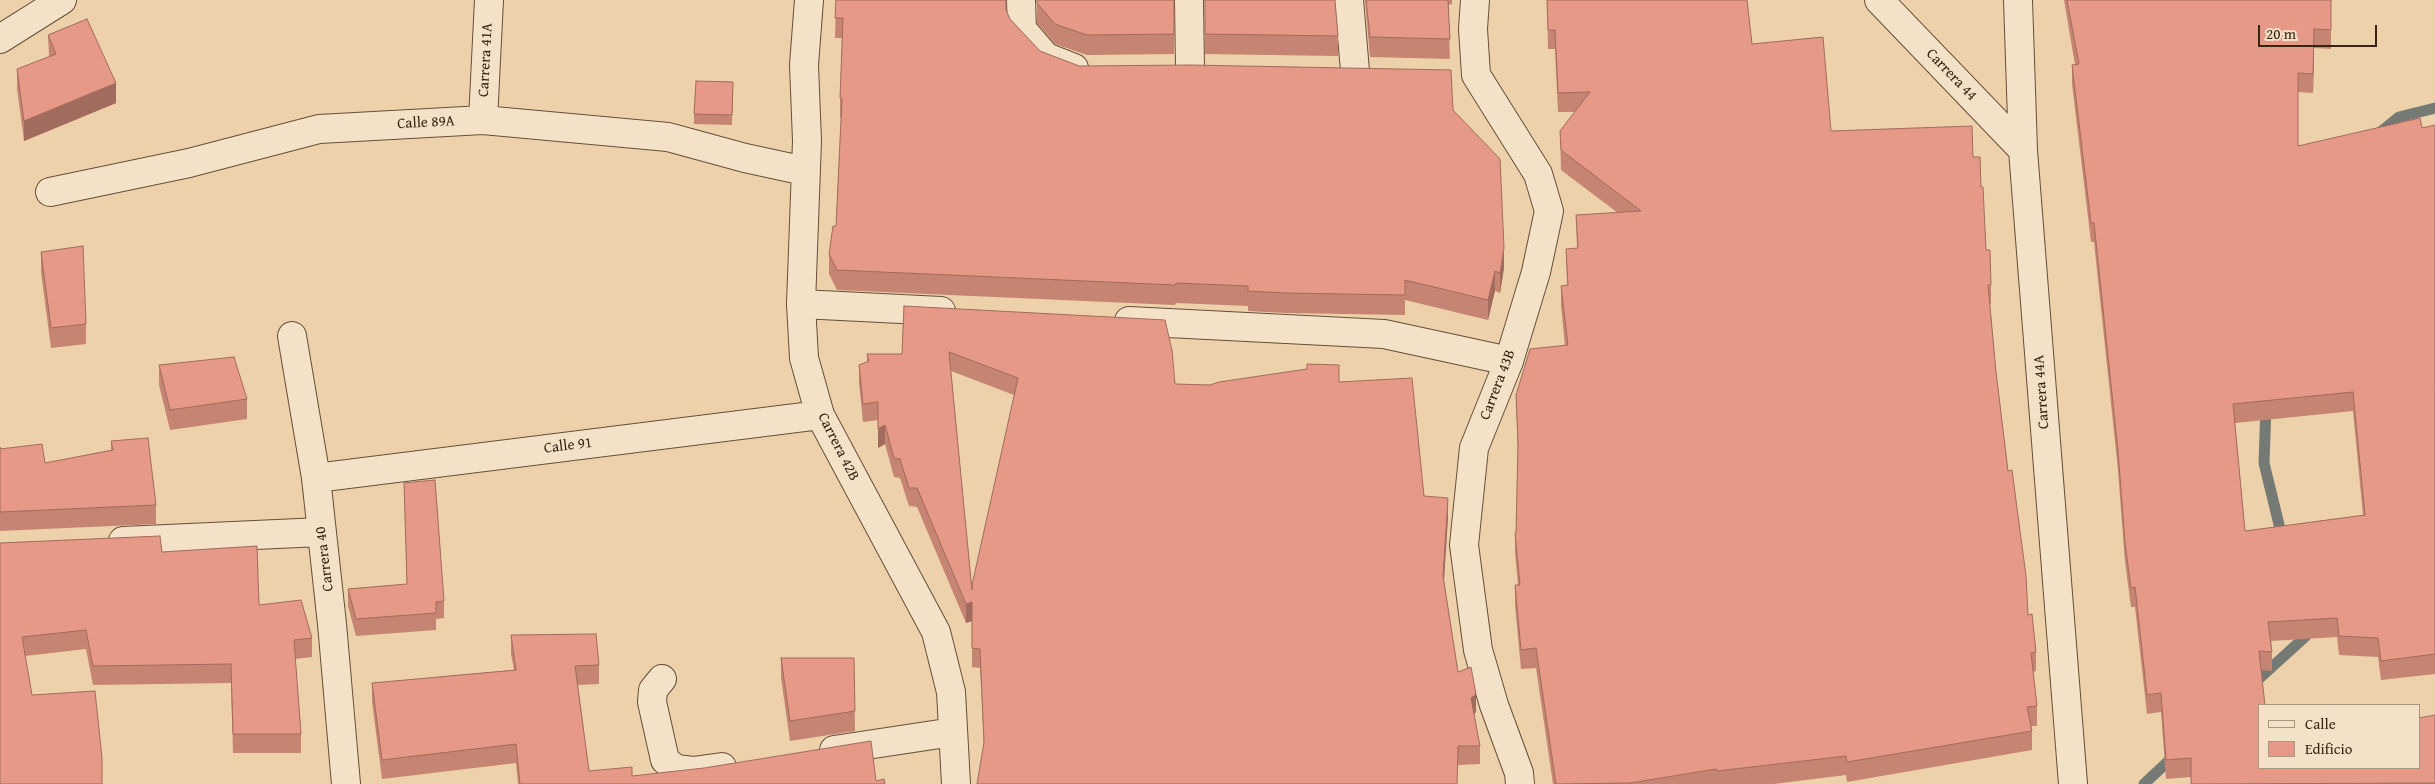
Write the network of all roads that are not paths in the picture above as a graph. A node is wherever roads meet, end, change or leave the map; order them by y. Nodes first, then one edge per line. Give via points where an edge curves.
1 (62, 0) edge
2 (489, 0) edge
3 (809, 0) edge
4 (1021, 0) edge
5 (1190, 0) edge
6 (1349, 0) edge
7 (1475, 0) edge
8 (1879, 0) edge
9 (2018, 0) edge
10 (0, 39) edge
11 (1190, 69) junction
12 (1161, 70) edge
13 (1219, 70) edge
14 (1103, 71) edge
15 (1326, 71) edge
16 (1355, 71) junction
17 (1383, 72) edge
18 (1448, 74) edge
19 (1476, 74) junction
20 (483, 120) junction
21 (2023, 150) junction
22 (805, 171) junction
23 (50, 192) dead end
24 (801, 304) junction
25 (969, 313) edge
26 (1108, 320) edge
27 (292, 336) dead end
28 (1511, 353) junction
29 (820, 415) junction
30 (316, 478) junction
31 (322, 532) junction
32 (94, 543) edge
33 (662, 679) dead end
34 (953, 732) junction
35 (809, 754) edge
36 (751, 762) edge
37 (346, 784) edge
38 (956, 784) edge
39 (1520, 784) edge
40 (2073, 784) edge

1 - 10 street
2 - 20 street, Carrera 41A
3 - 22 street, Carrera 42B via 804,65
4 - 14 street via 1022,29 1046,57 1084,71
5 - 11 street
6 - 16 street
7 - 19 street, Carrera 43B
8 - 21 street, Carrera 44
9 - 21 street, Carrera 44A
11 - 12 street
11 - 13 street
15 - 16 street
16 - 17 street
18 - 19 street
19 - 28 street, Carrera 43B via 1538,174 1549,211 1536,272
20 - 22 street, Calle 89A via 668,138
20 - 23 street, Calle 89A via 319,129 189,163
21 - 40 street, Carrera 44A
22 - 24 street, Carrera 42B
24 - 25 street
24 - 29 street, Carrera 42B via 804,358
26 - 28 street via 1384,334
27 - 30 street, Carrera 40
28 - 39 street, Carrera 43B via 1474,448 1464,545 1478,650 1519,772
29 - 30 street, Calle 91
29 - 34 street, Carrera 42B via 936,632 951,692
30 - 31 street, Carrera 40
31 - 32 street
31 - 37 street, Carrera 40
33 - 36 street via 654,690 652,702 664,760 676,768 693,771
34 - 35 street
34 - 38 street, Carrera 42B

